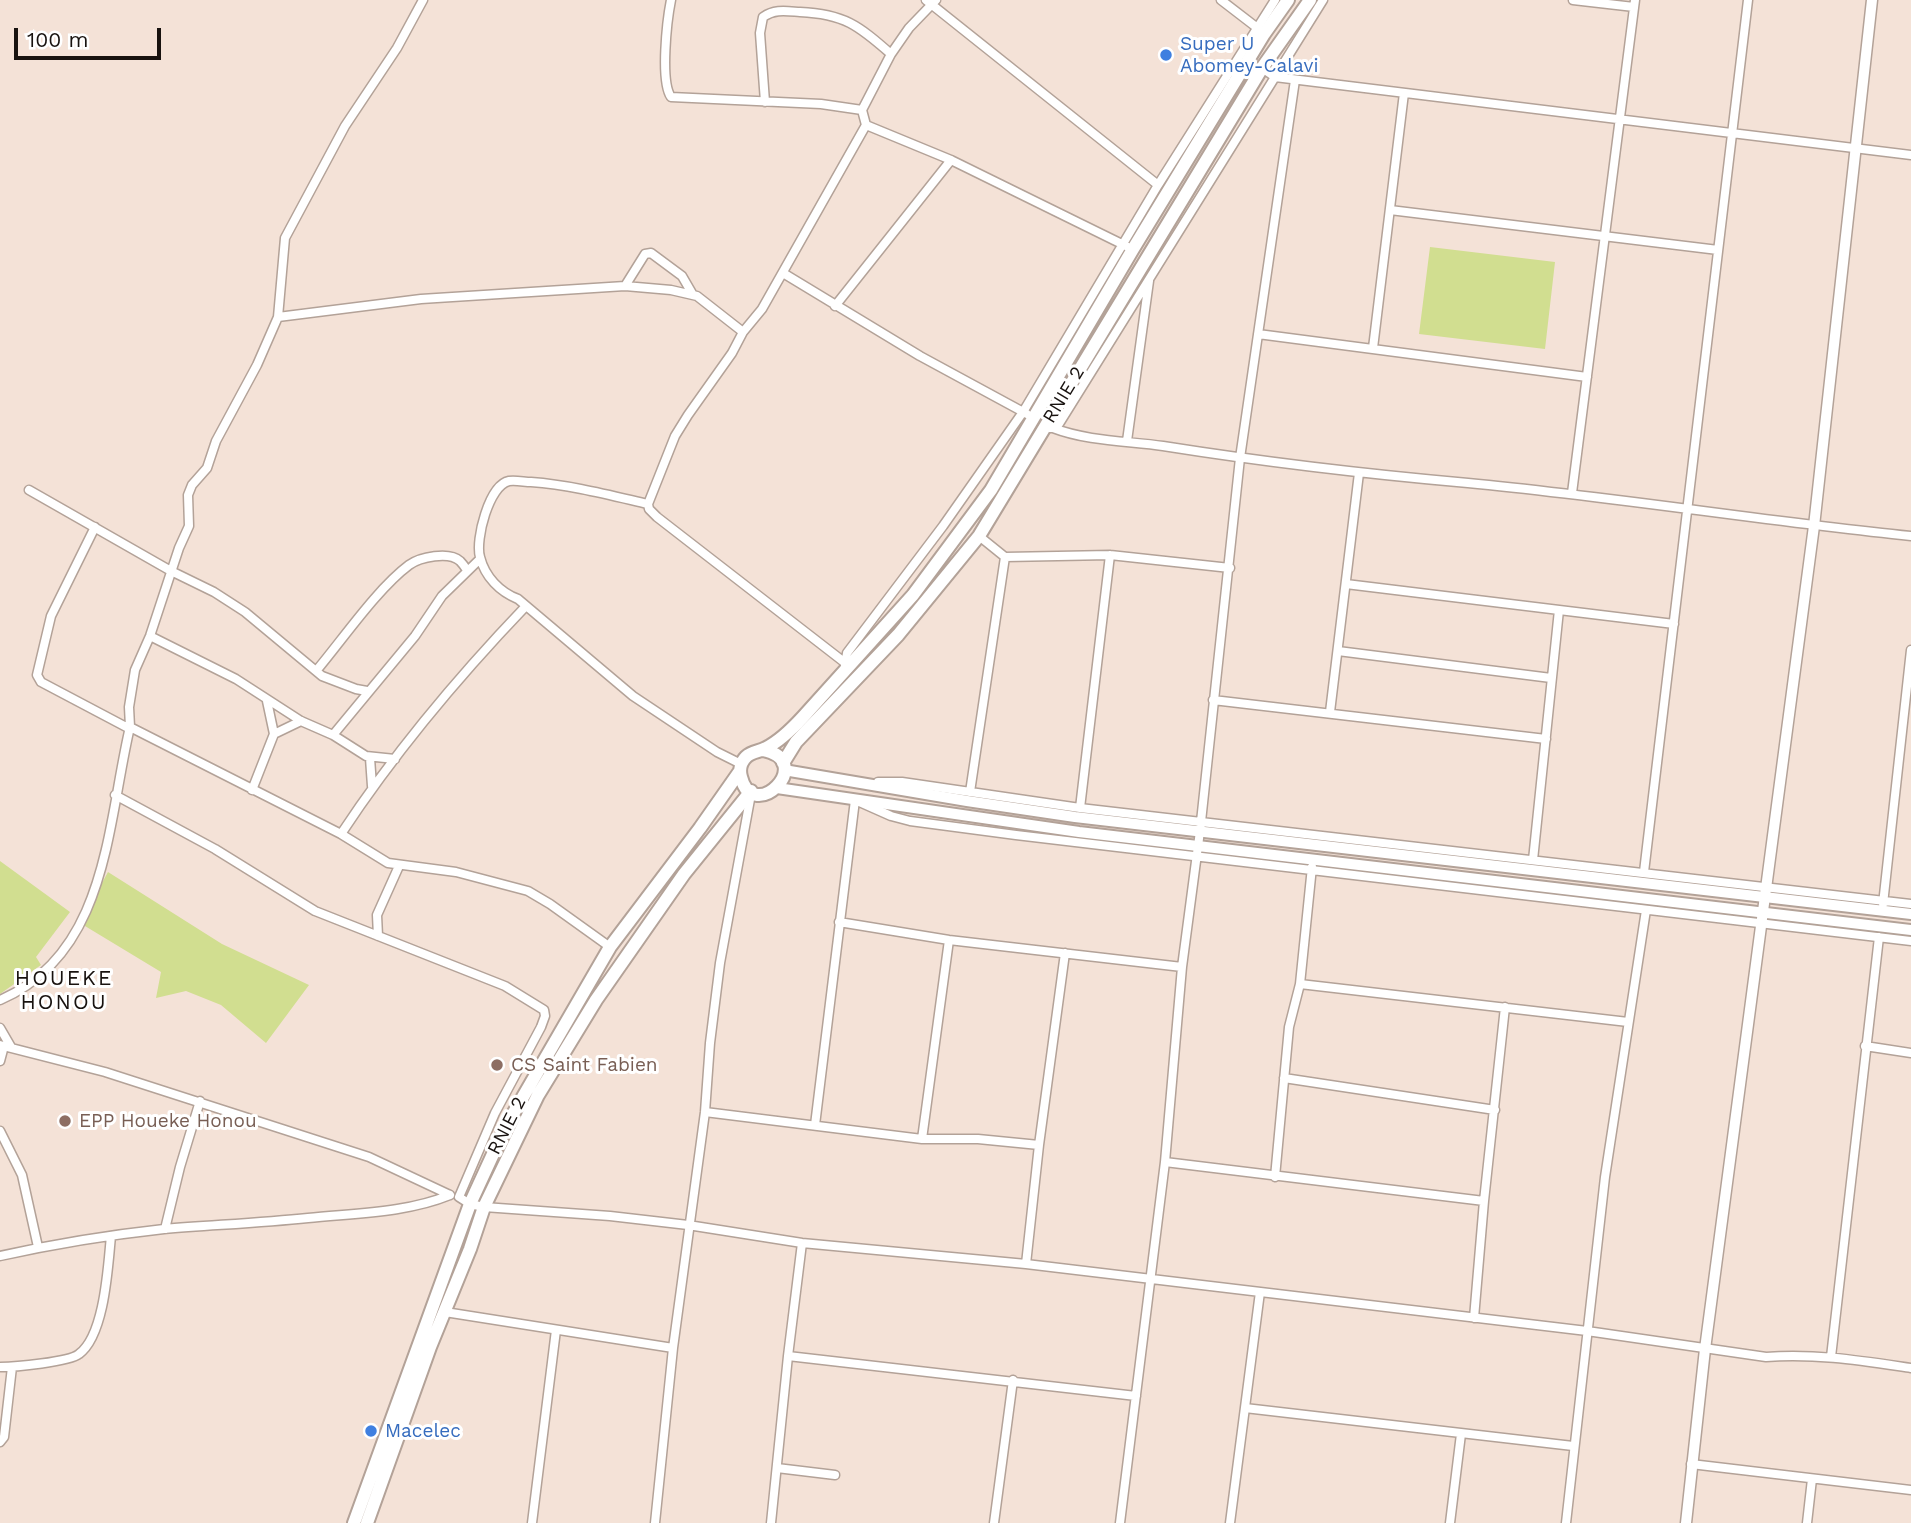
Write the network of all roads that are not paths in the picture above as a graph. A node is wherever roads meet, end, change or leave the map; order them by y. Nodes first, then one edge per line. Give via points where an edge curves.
1 (423, 0) edge
2 (671, 0) edge
3 (1221, 0) edge
4 (1275, 0) edge
5 (1288, 0) edge
6 (1310, 0) edge
7 (1323, 0) edge
8 (1573, 0) edge
9 (1748, 0) edge
10 (1872, 0) edge
11 (931, 2) edge
12 (1634, 4) edge
13 (1260, 30) junction
14 (891, 54) junction
15 (1262, 68) junction
16 (1275, 78) junction
17 (1295, 80) junction
18 (1404, 93) junction
19 (765, 102) junction
20 (862, 110) junction
21 (1621, 120) junction
22 (866, 125) junction
23 (1731, 133) junction
24 (1855, 148) junction
25 (1911, 155) edge
26 (951, 160) junction
27 (1158, 185) junction
28 (1390, 210) junction
29 (1606, 236) junction
30 (1128, 247) junction
31 (1718, 250) junction
32 (783, 274) junction
33 (1149, 276) junction
34 (625, 286) junction
35 (693, 295) junction
36 (835, 306) junction
37 (278, 317) junction
38 (744, 332) junction
39 (1258, 334) junction
40 (1373, 348) junction
41 (1587, 377) junction
42 (1028, 415) junction
43 (1049, 427) junction
44 (1126, 441) junction
45 (1240, 458) junction
46 (1359, 473) junction
47 (29, 490) dead end
48 (1572, 493) junction
49 (648, 504) junction
50 (1687, 509) junction
51 (1815, 526) junction
52 (95, 527) junction
53 (979, 536) junction
54 (1911, 536) edge
55 (1110, 555) junction
56 (1005, 557) junction
57 (480, 559) junction
58 (1230, 568) junction
59 (467, 570) junction
60 (171, 572) junction
61 (1346, 584) junction
62 (526, 606) junction
63 (1559, 610) junction
64 (1674, 624) junction
65 (150, 636) junction
66 (1911, 650) edge
67 (1338, 651) junction
68 (845, 666) junction
69 (316, 670) junction
70 (1551, 678) junction
71 (367, 691) junction
72 (1213, 700) junction
73 (267, 701) junction
74 (1331, 712) junction
75 (301, 721) junction
76 (130, 728) junction
77 (274, 734) junction
78 (333, 735) junction
79 (1546, 739) junction
80 (763, 750) junction
81 (370, 758) junction
82 (395, 760) junction
83 (741, 767) junction
84 (783, 767) junction
85 (857, 783) junction
86 (372, 786) junction
87 (777, 789) junction
88 (252, 790) junction
89 (751, 792) junction
90 (970, 792) junction
91 (115, 795) junction
92 (855, 800) junction
93 (1080, 808) junction
94 (1200, 826) junction
95 (341, 834) junction
96 (1197, 851) junction
97 (1533, 860) junction
98 (1312, 865) junction
99 (398, 866) junction
100 (1644, 872) junction
101 (1766, 892) junction
102 (1911, 904) edge
103 (1883, 906) junction
104 (1646, 910) junction
105 (1911, 914) edge
106 (1763, 918) junction
107 (839, 922) junction
108 (1911, 930) edge
109 (378, 936) junction
110 (1879, 937) junction
111 (949, 940) junction
112 (1911, 940) edge
113 (610, 947) junction
114 (1065, 953) junction
115 (1182, 967) junction
116 (1300, 985) junction
117 (0, 1000) edge
118 (1505, 1007) junction
119 (1628, 1022) junction
120 (0, 1028) edge
121 (5, 1046) edge
122 (1865, 1046) junction
123 (1911, 1053) edge
124 (0, 1061) edge
125 (1284, 1078) junction
126 (200, 1101) junction
127 (1495, 1110) junction
128 (705, 1112) junction
129 (815, 1125) junction
130 (0, 1131) edge
131 (922, 1139) junction
132 (1039, 1145) junction
133 (1164, 1162) junction
134 (1275, 1177) junction
135 (460, 1199) junction
136 (1484, 1201) junction
137 (484, 1207) junction
138 (688, 1225) junction
139 (165, 1229) junction
140 (111, 1236) junction
141 (802, 1243) junction
142 (38, 1247) junction
143 (0, 1256) edge
144 (1026, 1264) junction
145 (1150, 1280) junction
146 (1260, 1292) junction
147 (445, 1312) junction
148 (1474, 1318) junction
149 (556, 1330) junction
150 (1587, 1331) junction
151 (673, 1348) junction
152 (1705, 1349) junction
153 (788, 1356) junction
154 (1830, 1357) junction
155 (0, 1367) edge
156 (12, 1367) junction
157 (1911, 1368) edge
158 (1013, 1380) junction
159 (1136, 1396) junction
160 (1245, 1408) junction
161 (1461, 1434) junction
162 (0, 1442) edge
163 (1573, 1446) junction
164 (1691, 1464) junction
165 (777, 1468) junction
166 (835, 1475) dead end
167 (1812, 1479) junction
168 (1911, 1490) edge
169 (354, 1523) edge
170 (368, 1523) edge
171 (532, 1523) edge
172 (655, 1523) edge
173 (771, 1523) edge
174 (994, 1523) edge
175 (1120, 1523) edge
176 (1230, 1523) edge
177 (1450, 1523) edge
178 (1566, 1523) edge
179 (1686, 1523) edge
180 (1807, 1523) edge

1 - 37 street via 345,126 285,238
2 - 19 street via 668,94
3 - 13 street
4 - 13 street
5 - 13 highway, RNIE 2 / RNIE 2
6 - 15 highway, RNIE 2 / RNIE 2
7 - 16 street
8 - 12 street
9 - 23 street
10 - 24 street
11 - 14 street
11 - 27 street
12 - 21 street
13 - 27 street
13 - 30 highway, RNIE 2 / RNIE 2
14 - 19 street via 860,27 837,16 773,10 763,17 760,33
14 - 20 street
15 - 16 street
15 - 43 highway, RNIE 2 / RNIE 2
16 - 17 street
16 - 33 street
17 - 18 street
17 - 39 street
18 - 21 street
18 - 28 street
19 - 20 street
20 - 22 street
21 - 23 street
21 - 29 street
22 - 26 street
22 - 32 street
23 - 24 street
23 - 31 street
24 - 25 street
24 - 51 street
26 - 30 street
26 - 36 street
27 - 30 street
28 - 29 street
28 - 40 street
29 - 31 street
29 - 41 street
30 - 42 highway, RNIE 2 / RNIE 2
31 - 50 street
32 - 36 street
32 - 38 street
33 - 43 street via 1057,427
33 - 44 street
34 - 35 street
34 - 35 street via 645,254 651,253 682,276
34 - 37 street via 421,299
35 - 38 street
36 - 42 street
37 - 60 street via 207,468 192,485 189,526
38 - 49 street via 676,436
39 - 40 street
39 - 45 street
40 - 41 street
41 - 48 street
42 - 68 street via 847,653
42 - 68 highway, RNIE 2 / RNIE 2 via 991,490 913,595
43 - 44 street via 1071,435
43 - 53 highway, RNIE 2 / RNIE 2
44 - 45 street
45 - 46 street
45 - 58 street
46 - 48 street
46 - 61 street
47 - 52 street
48 - 50 street
49 - 57 street via 562,485 509,481 501,485 489,505 480,535
49 - 68 street via 657,517
50 - 51 street
50 - 64 street
51 - 54 street
51 - 101 street
52 - 60 street
52 - 76 street via 51,616 37,675 41,682
53 - 56 street
53 - 84 highway, RNIE 2 / RNIE 2 via 898,635 796,742
55 - 56 street
55 - 58 street
55 - 93 street
56 - 90 street
57 - 59 street
57 - 62 street via 498,589
58 - 72 street
59 - 69 street via 460,561 447,557 422,558 410,564
59 - 71 street
60 - 65 street
60 - 69 street via 245,612
61 - 63 street
61 - 67 street
62 - 82 street via 469,666
62 - 83 street via 633,696
63 - 64 street
63 - 70 street
64 - 100 street
65 - 73 street via 236,679
65 - 76 street via 131,686
66 - 103 street
67 - 70 street
67 - 74 street
68 - 80 highway, RNIE 2 / RNIE 2 via 787,734
69 - 71 street via 337,683
70 - 79 street
71 - 78 street
72 - 74 street
72 - 94 street
73 - 75 street
73 - 77 street
74 - 79 street
75 - 77 street
75 - 78 street
76 - 88 street
76 - 91 street
77 - 88 street
78 - 81 street
79 - 97 street
80 - 83 highway, RNIE 2 / RNIE 2 via 746,756
80 - 84 highway via 775,754
81 - 82 street
81 - 86 street
82 - 86 street
83 - 89 highway
83 - 113 highway, RNIE 2 / RNIE 2
84 - 85 main road
84 - 87 highway, RNIE 2 / RNIE 2
85 - 90 street via 902,782
85 - 94 main road via 1075,817
86 - 95 street
87 - 89 highway via 765,794
87 - 92 main road
88 - 95 street
89 - 128 street via 720,963
89 - 137 highway, RNIE 2 / RNIE 2 via 684,874 596,1000 538,1095
90 - 93 street
91 - 109 street via 215,849 299,903
91 - 117 street via 106,858 73,937 40,975
92 - 96 main road
92 - 107 street
93 - 94 street
94 - 96 street
94 - 97 street
94 - 101 main road
95 - 99 street
96 - 98 main road
96 - 115 street
97 - 100 street
98 - 104 street
98 - 106 main road
98 - 116 street
99 - 109 street via 377,915
99 - 113 street via 456,872 528,891
100 - 101 street
101 - 103 main road
101 - 106 street
102 - 103 street
103 - 105 main road
104 - 106 street
104 - 119 street
106 - 108 main road
106 - 110 street
106 - 152 street
107 - 111 street
107 - 129 street
109 - 135 street via 505,986 544,1010 541,1027 495,1113
110 - 112 street
110 - 122 street
111 - 114 street
111 - 131 street
113 - 135 highway, RNIE 2 / RNIE 2
114 - 115 street
114 - 132 street
115 - 133 street
116 - 118 street
116 - 125 street via 1289,1027
118 - 119 street
118 - 127 street
119 - 150 street
120 - 121 street
121 - 124 street
121 - 126 street
122 - 123 street
122 - 154 street
125 - 127 street
125 - 134 street
126 - 135 street via 369,1157
126 - 139 street
127 - 136 street
128 - 129 street
128 - 138 street
129 - 131 street
130 - 142 street via 22,1175
131 - 132 street
132 - 144 street
133 - 134 street
133 - 145 street
134 - 136 street
135 - 137 street
135 - 139 street via 400,1209
135 - 169 highway, RNIE 2 / RNIE 2
136 - 148 street
137 - 138 street
137 - 147 highway, RNIE 2 / RNIE 2
138 - 141 street
138 - 151 street
139 - 140 street
140 - 142 street
140 - 156 street via 100,1319 84,1349 73,1357
141 - 144 street
141 - 153 street
142 - 143 street
144 - 145 street
145 - 146 street
145 - 159 street
146 - 148 street
146 - 160 street
147 - 149 street
147 - 170 highway, RNIE 2 / RNIE 2
148 - 150 street
149 - 151 street
149 - 171 street
150 - 152 street
150 - 163 street
151 - 172 street
152 - 154 street via 1766,1357
152 - 164 street
153 - 158 street
153 - 165 street
154 - 157 street
155 - 156 street
156 - 162 street
158 - 159 street
158 - 174 street
159 - 175 street
160 - 161 street
160 - 176 street
161 - 163 street
161 - 177 street
163 - 178 street
164 - 167 street
164 - 179 street
165 - 166 street
165 - 173 street
167 - 168 street
167 - 180 street

